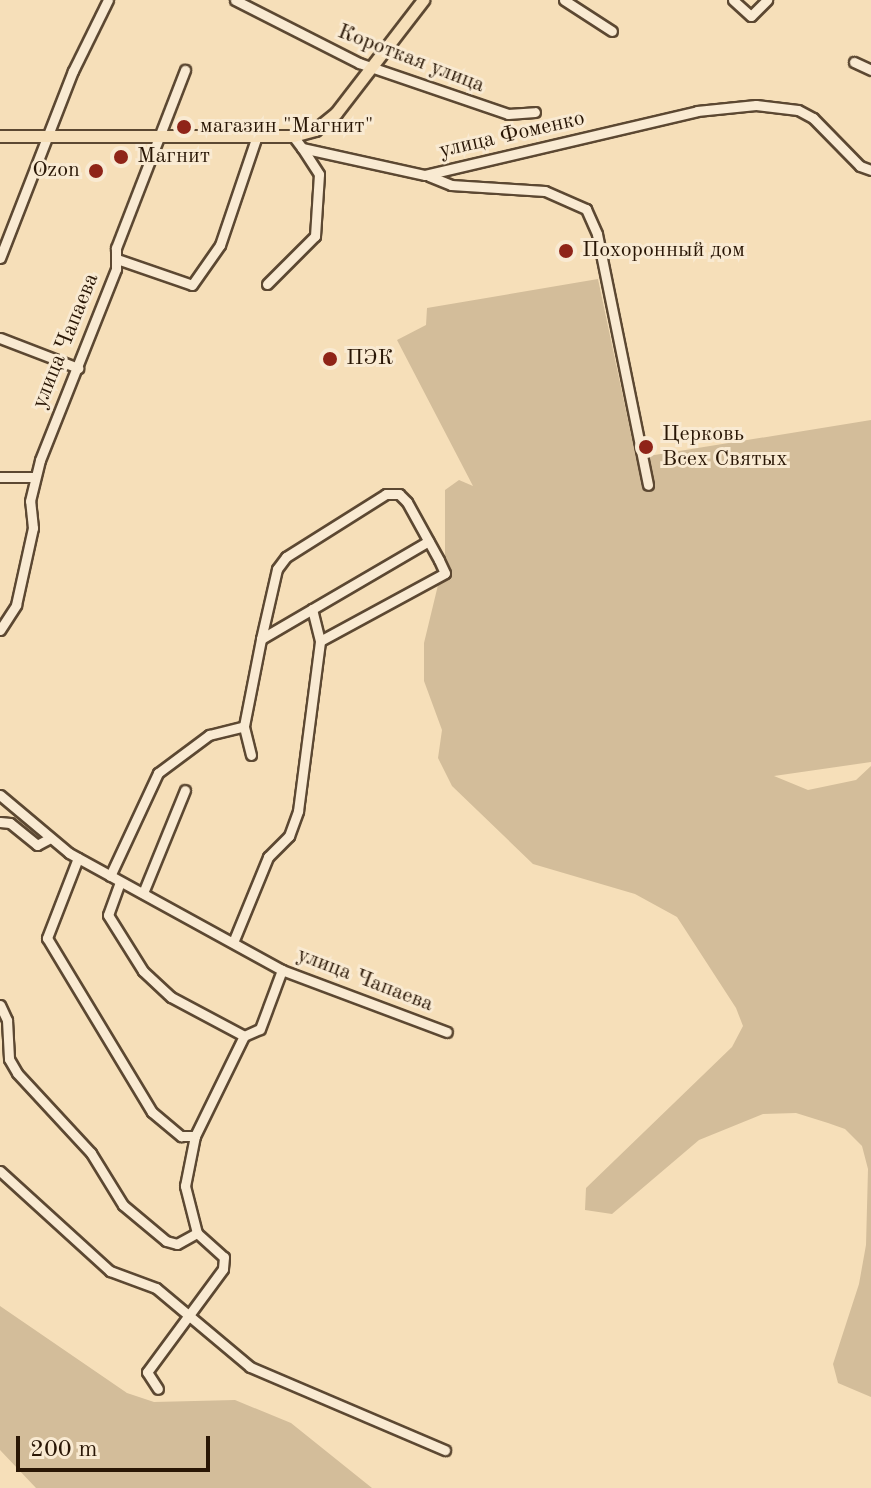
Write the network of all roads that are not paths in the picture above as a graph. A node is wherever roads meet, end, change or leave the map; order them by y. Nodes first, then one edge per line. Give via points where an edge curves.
1 (108, 0) edge
2 (235, 0) edge
3 (423, 0) edge
4 (564, 0) edge
5 (733, 0) edge
6 (767, 0) edge
7 (612, 31) dead end
8 (854, 62) dead end
9 (373, 66) junction
10 (185, 70) dead end
11 (871, 70) edge
12 (535, 112) dead end
13 (0, 136) edge
14 (159, 136) junction
15 (257, 136) junction
16 (293, 136) junction
17 (47, 137) junction
18 (302, 148) junction
19 (871, 170) edge
20 (425, 175) junction
21 (0, 258) edge
22 (117, 259) junction
23 (267, 284) dead end
24 (0, 338) edge
25 (78, 368) junction
26 (0, 477) edge
27 (35, 477) junction
28 (648, 485) dead end
29 (429, 541) junction
30 (312, 609) junction
31 (0, 630) edge
32 (261, 639) junction
33 (320, 641) junction
34 (244, 726) junction
35 (251, 755) dead end
36 (185, 790) dead end
37 (0, 795) edge
38 (0, 822) edge
39 (50, 838) junction
40 (78, 858) junction
41 (110, 876) junction
42 (120, 882) junction
43 (143, 893) junction
44 (234, 940) junction
45 (282, 970) junction
46 (0, 1005) edge
47 (447, 1032) dead end
48 (244, 1036) junction
49 (195, 1136) junction
50 (0, 1171) edge
51 (197, 1233) junction
52 (188, 1316) junction
53 (158, 1389) dead end
54 (445, 1450) dead end

1 - 17 street
2 - 9 street, Короткая улица
3 - 9 main road
4 - 7 street
5 - 6 street via 751,16
8 - 11 street
9 - 12 street, Короткая улица via 475,105 508,114
9 - 16 main road via 327,122
10 - 14 street, улица Чапаева
13 - 17 main road
14 - 15 main road
14 - 17 main road
14 - 22 street, улица Чапаева via 116,248
15 - 16 main road
15 - 22 street via 220,245 192,285
16 - 18 street
17 - 21 street
18 - 20 street, улица Фоменко
18 - 23 street via 319,174 315,236
19 - 20 street, улица Фоменко via 860,166 813,118 798,110 756,105 697,111
20 - 28 street via 451,185 545,191 586,209 597,234
22 - 25 street, улица Чапаева
24 - 25 street
25 - 27 street, улица Чапаева
26 - 27 street
27 - 31 street, улица Чапаева via 33,528 16,605
29 - 30 street
29 - 32 street via 407,502 399,494 386,494 286,557 277,569
29 - 33 street via 445,573
30 - 32 street
30 - 33 street
32 - 34 street
33 - 44 street via 295,822 268,857
34 - 35 street
34 - 41 street via 209,735 158,773
36 - 43 street
37 - 39 street, улица Чапаева
38 - 39 street via 10,823 37,845
39 - 40 street, улица Чапаева
40 - 41 street, улица Чапаева
40 - 49 street via 47,938 152,1112 174,1132
41 - 42 street, улица Чапаева
42 - 43 street, улица Чапаева
42 - 48 street via 108,915 133,959 171,997
43 - 44 street, улица Чапаева
44 - 45 street, улица Чапаева
45 - 47 street, улица Чапаева
45 - 48 street via 260,1029
46 - 51 street via 7,1020 9,1059 17,1073 99,1163 123,1205 166,1241 177,1244
48 - 49 street
49 - 51 street via 185,1186
50 - 52 street via 110,1271 156,1288
51 - 52 street via 225,1263
52 - 53 street via 147,1372
52 - 54 street via 250,1367

